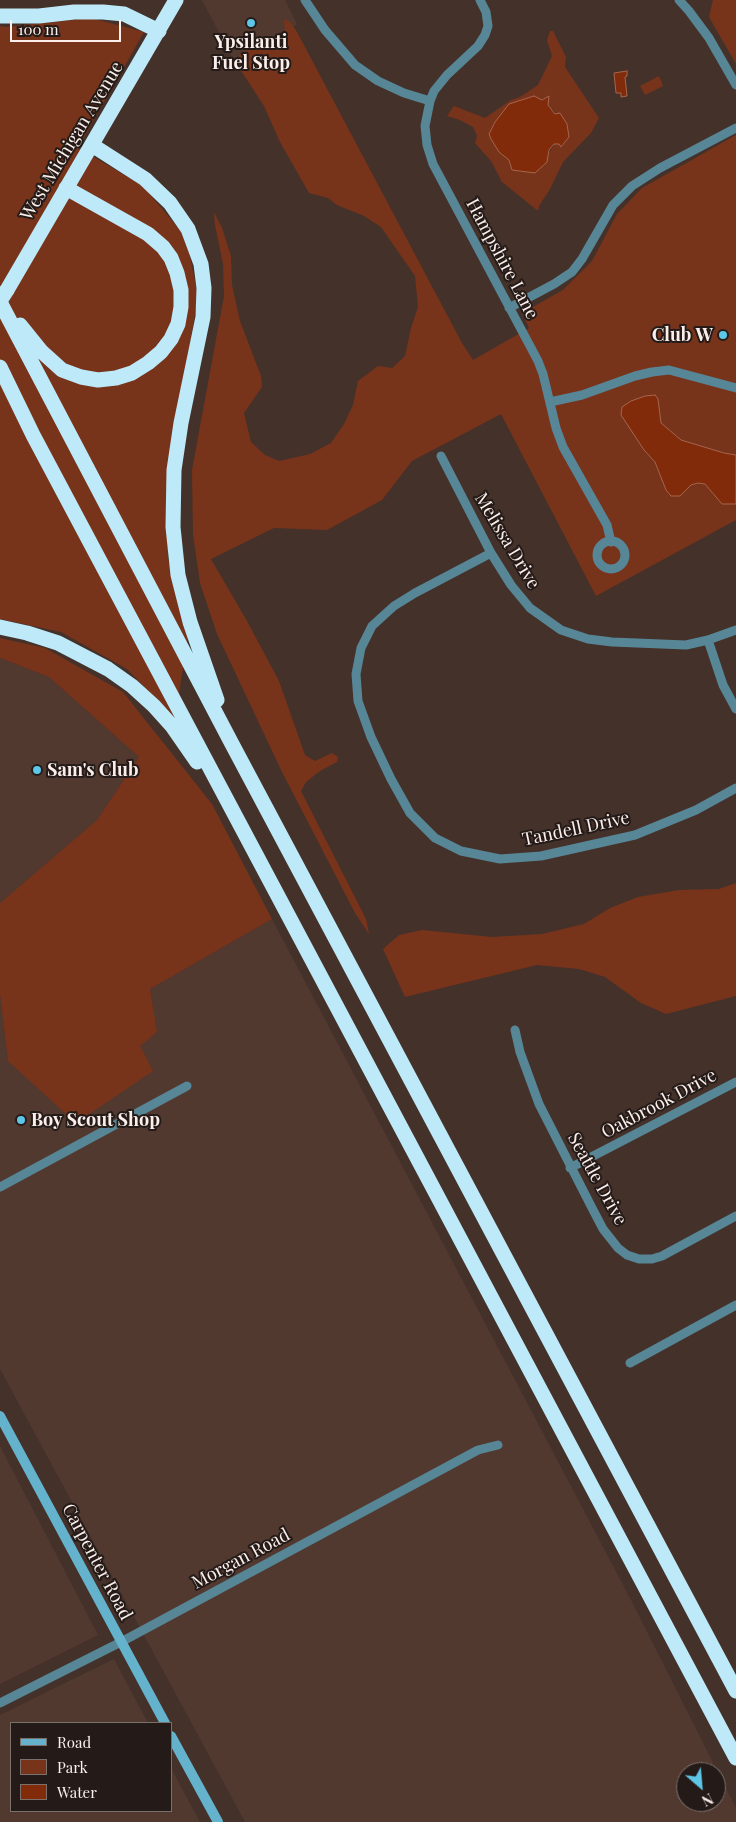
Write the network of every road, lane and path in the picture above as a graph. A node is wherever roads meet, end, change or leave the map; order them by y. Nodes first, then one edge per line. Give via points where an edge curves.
1 (176, 0) edge
2 (304, 0) edge
3 (480, 0) edge
4 (679, 0) edge
5 (0, 16) edge
6 (159, 31) junction
7 (736, 85) edge
8 (430, 101) junction
9 (736, 128) edge
10 (92, 145) junction
11 (66, 188) junction
12 (2, 298) edge
13 (509, 308) junction
14 (0, 367) edge
15 (736, 388) edge
16 (550, 402) junction
17 (441, 456) dead end
18 (611, 542) dead end
19 (491, 552) junction
20 (0, 627) edge
21 (736, 630) edge
22 (708, 640) junction
23 (736, 709) edge
24 (232, 744) junction
25 (736, 788) edge
26 (247, 839) junction
27 (515, 1030) dead end
28 (736, 1082) edge
29 (187, 1086) dead end
30 (570, 1168) junction
31 (0, 1187) edge
32 (736, 1216) edge
33 (736, 1305) edge
34 (630, 1363) dead end
35 (0, 1416) edge
36 (498, 1445) dead end
37 (669, 1565) junction
38 (121, 1642) junction
39 (736, 1669) edge
40 (736, 1691) edge
41 (0, 1703) edge
42 (163, 1722) edge
43 (172, 1738) edge
44 (733, 1752) edge
45 (736, 1766) edge
46 (218, 1822) edge

1 - 6 highway, West Michigan Avenue
2 - 8 street via 355,65 378,81
3 - 8 street, Hampshire Lane via 486,12 488,26 485,35 435,90
4 - 7 street via 709,38
5 - 6 highway via 103,12 124,14
6 - 10 highway, West Michigan Avenue
8 - 13 street, Hampshire Lane via 425,126 433,164
9 - 13 street via 632,186 613,205 572,272
10 - 11 highway, West Michigan Avenue
10 - 24 highway via 145,179 170,203 188,229 201,264 203,317 174,470 173,527 178,575 190,622
11 - 12 highway, West Michigan Avenue
11 - 12 highway via 148,234 163,246 171,258 181,290 178,324 171,339 161,352 132,373 98,380 81,377 62,370 41,351
12 - 24 highway
13 - 16 street, Hampshire Lane via 538,361
14 - 26 highway
15 - 16 street via 669,370 635,376 582,395
16 - 18 street, Hampshire Lane via 563,447 607,525
17 - 19 street, Melissa Drive
19 - 22 street, Melissa Drive via 530,608 561,630 588,639 612,642 686,645
19 - 25 street, Tandell Drive via 394,606 372,626 361,648 356,674 358,701 370,737 410,813 435,838 461,851 500,859 541,856 635,835 696,810
20 - 26 highway via 58,643 108,669 132,686 172,726
21 - 22 street, Melissa Drive
22 - 23 street via 723,684
24 - 37 highway
26 - 44 highway
27 - 30 street, Seattle Drive via 529,1081
28 - 30 street, Oakbrook Drive
29 - 31 street
30 - 32 street, Seattle Drive via 603,1229 618,1248 639,1259 662,1256
33 - 34 street
35 - 38 main road, Carpenter Road
36 - 38 street, Morgan Road via 478,1450
37 - 39 highway via 696,1601
37 - 40 highway
38 - 41 street, Morgan Road
38 - 42 main road, Carpenter Road
43 - 46 main road
44 - 45 highway

